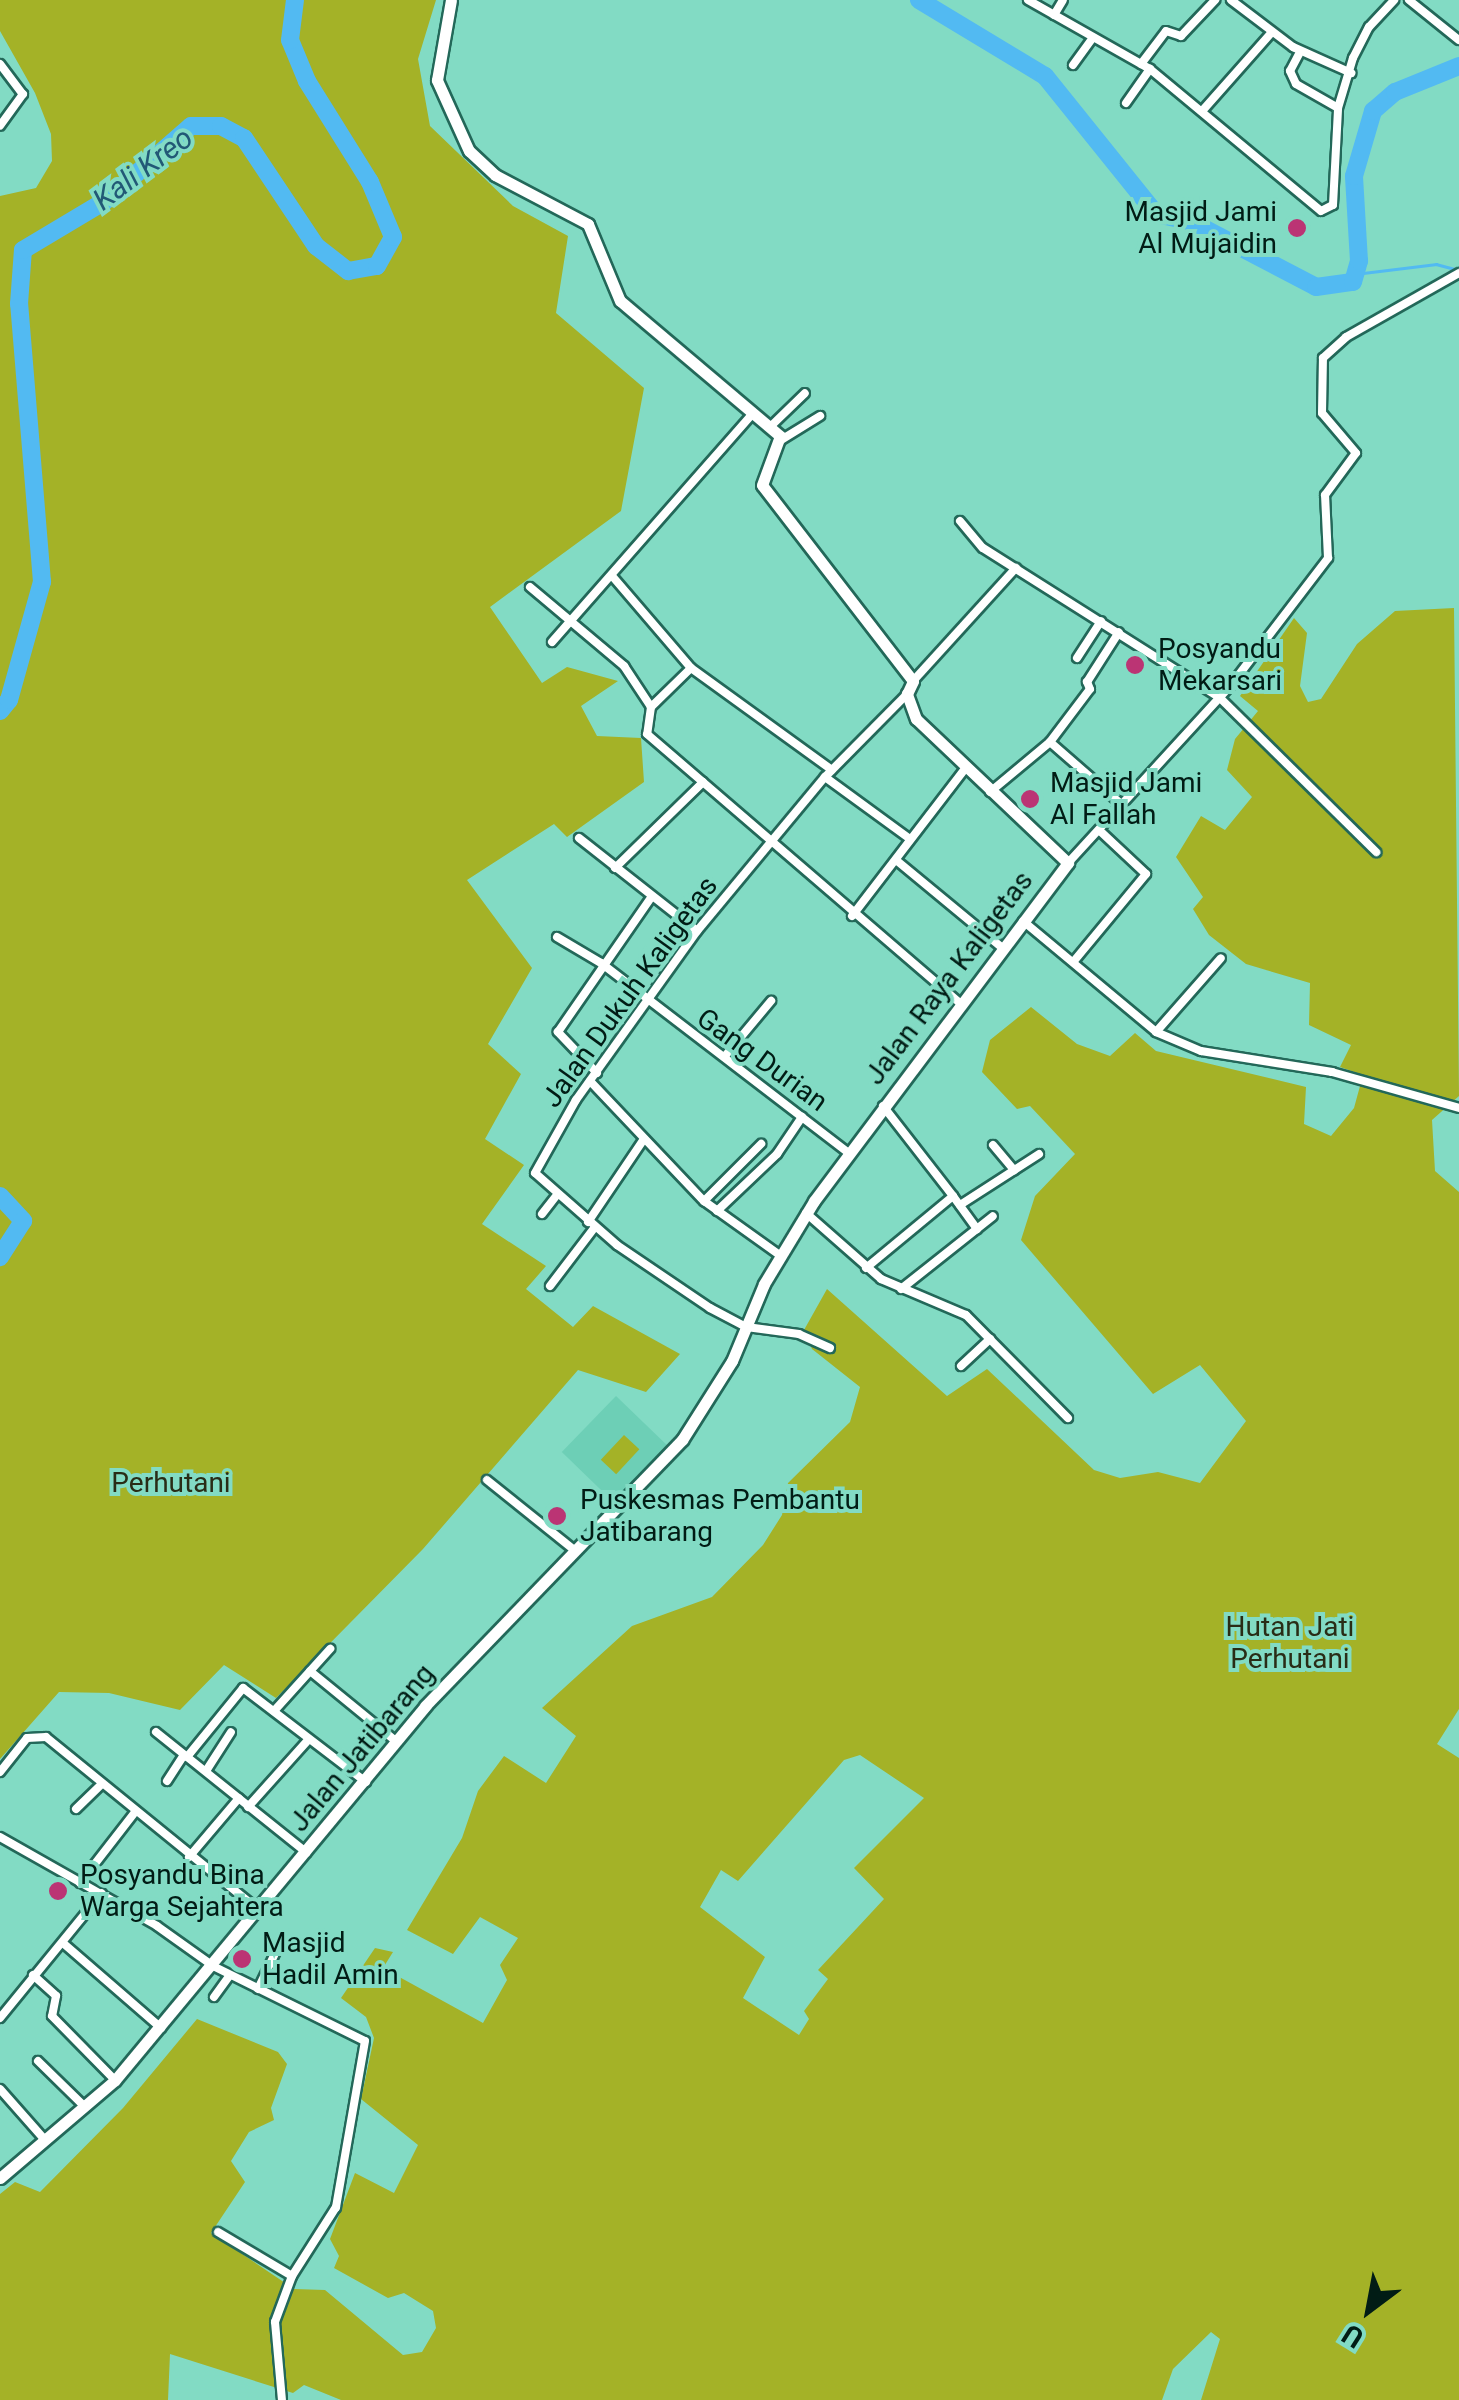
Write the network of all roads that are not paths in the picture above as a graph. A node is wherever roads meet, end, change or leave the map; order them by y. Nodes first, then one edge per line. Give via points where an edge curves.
1 (451, 0) edge
2 (1028, 0) edge
3 (1063, 0) edge
4 (1215, 0) edge
5 (1231, 0) edge
6 (1394, 0) edge
7 (1409, 0) edge
8 (1054, 15) junction
9 (1272, 32) junction
10 (1093, 37) junction
11 (1459, 40) edge
12 (1299, 54) dead end
13 (0, 64) edge
14 (1073, 65) dead end
15 (1146, 67) junction
16 (1350, 72) junction
17 (1126, 103) dead end
18 (1338, 108) junction
19 (1203, 110) junction
20 (0, 126) edge
21 (1459, 274) edge
22 (805, 393) dead end
23 (755, 410) junction
24 (820, 416) dead end
25 (771, 426) junction
26 (782, 440) junction
27 (960, 521) dead end
28 (1016, 568) junction
29 (613, 578) junction
30 (530, 587) dead end
31 (575, 619) junction
32 (1101, 620) junction
33 (1120, 632) junction
34 (552, 642) dead end
35 (1078, 658) dead end
36 (691, 668) junction
37 (913, 681) junction
38 (907, 694) junction
39 (1219, 697) junction
40 (651, 707) junction
41 (1050, 742) junction
42 (965, 769) junction
43 (829, 773) junction
44 (703, 782) junction
45 (990, 792) junction
46 (1121, 804) junction
47 (1098, 830) junction
48 (579, 838) dead end
49 (910, 839) junction
50 (771, 842) junction
51 (1376, 852) dead end
52 (896, 860) junction
53 (1068, 863) junction
54 (615, 868) junction
55 (652, 896) junction
56 (852, 916) junction
57 (1023, 922) junction
58 (697, 931) junction
59 (557, 937) dead end
60 (1001, 947) junction
61 (1221, 958) dead end
62 (1074, 961) junction
63 (601, 964) junction
64 (771, 1001) dead end
65 (648, 1003) junction
66 (960, 1003) junction
67 (1156, 1032) junction
68 (725, 1056) junction
69 (596, 1073) junction
70 (590, 1081) junction
71 (882, 1106) junction
72 (1459, 1108) edge
73 (802, 1117) junction
74 (644, 1139) junction
75 (761, 1144) dead end
76 (992, 1145) dead end
77 (848, 1153) junction
78 (1039, 1154) dead end
79 (1014, 1170) junction
80 (556, 1196) junction
81 (953, 1196) junction
82 (704, 1201) junction
83 (960, 1205) junction
84 (718, 1211) junction
85 (542, 1214) dead end
86 (806, 1214) junction
87 (993, 1216) dead end
88 (591, 1225) junction
89 (977, 1229) junction
90 (781, 1256) junction
91 (866, 1268) junction
92 (550, 1286) dead end
93 (901, 1289) junction
94 (746, 1327) junction
95 (990, 1339) junction
96 (830, 1348) dead end
97 (960, 1366) dead end
98 (1068, 1418) dead end
99 (487, 1480) dead end
100 (641, 1481) joint
101 (572, 1549) junction
102 (330, 1649) dead end
103 (310, 1670) junction
104 (274, 1711) junction
105 (156, 1732) dead end
106 (231, 1732) dead end
107 (309, 1739) junction
108 (397, 1742) junction
109 (185, 1756) junction
110 (206, 1771) junction
111 (0, 1772) edge
112 (167, 1781) dead end
113 (366, 1782) junction
114 (102, 1784) junction
115 (239, 1798) junction
116 (248, 1807) junction
117 (76, 1810) dead end
118 (135, 1812) junction
119 (0, 1836) edge
120 (307, 1853) junction
121 (190, 1857) junction
122 (80, 1884) junction
123 (102, 1893) junction
124 (259, 1910) junction
125 (63, 1943) junction
126 (280, 1944) dead end
127 (213, 1966) junction
128 (34, 1975) junction
129 (230, 1975) junction
130 (258, 1989) junction
131 (214, 1997) dead end
132 (0, 2018) edge
133 (160, 2028) junction
134 (38, 2060) dead end
135 (115, 2080) junction
136 (0, 2089) edge
137 (85, 2107) junction
138 (45, 2140) junction
139 (0, 2178) edge
140 (218, 2232) dead end
141 (292, 2276) junction
142 (282, 2400) edge

1 - 23 main road via 437,80 469,151 495,175 588,224 620,301
2 - 8 street
3 - 8 street
4 - 15 street via 1180,37 1166,31
5 - 9 street
6 - 16 street via 1359,42
7 - 11 street
8 - 10 street
9 - 16 street
9 - 19 street
10 - 14 street
10 - 15 street
12 - 18 street via 1290,71 1296,84
13 - 20 street via 23,94
15 - 17 street
15 - 19 street
16 - 18 street
18 - 19 street via 1334,204 1323,212
21 - 39 street via 1346,337 1322,358 1322,413 1356,452 1325,495 1330,553 1304,596
22 - 25 street
23 - 25 main road
23 - 29 street
24 - 26 street
25 - 26 main road
26 - 37 main road via 762,485
27 - 28 street via 983,548
28 - 32 street
28 - 37 street
29 - 31 street
29 - 36 street
30 - 31 street
31 - 34 street
31 - 40 street via 624,666
32 - 33 street
32 - 35 street
33 - 39 street
33 - 41 street via 1087,682 1090,689
36 - 40 street
36 - 43 street
37 - 38 main road
38 - 42 main road, Jalan Raya Kaligetas via 916,719
38 - 43 street, Jalan Dukuh Kaligetas
39 - 46 street
39 - 51 street
40 - 44 street via 646,734
41 - 45 street
41 - 46 street
42 - 45 main road, Jalan Raya Kaligetas
42 - 49 street
43 - 49 street
43 - 50 street, Jalan Dukuh Kaligetas
44 - 50 street
44 - 54 street
45 - 53 main road, Jalan Raya Kaligetas
46 - 47 street
47 - 53 street
47 - 62 street via 1146,874
48 - 54 street
49 - 52 street
50 - 56 street
50 - 58 street, Jalan Dukuh Kaligetas
52 - 56 street
52 - 60 street
53 - 57 main road, Jalan Raya Kaligetas
54 - 55 street
55 - 58 street
55 - 63 street
56 - 66 street
57 - 60 main road, Jalan Raya Kaligetas
57 - 62 street
58 - 65 street, Jalan Dukuh Kaligetas
59 - 63 street, Gang Durian
60 - 66 main road, Jalan Raya Kaligetas
61 - 67 street
62 - 67 street
63 - 65 street, Gang Durian
63 - 69 street via 558,1032
64 - 68 street
65 - 68 street, Gang Durian
65 - 69 street, Jalan Dukuh Kaligetas
66 - 71 main road, Jalan Raya Kaligetas
67 - 72 street via 1200,1050 1332,1072
68 - 73 street, Gang Durian
69 - 70 street, Jalan Dukuh Kaligetas
70 - 74 street
70 - 80 street, Jalan Dukuh Kaligetas via 535,1174
71 - 77 main road, Jalan Raya Kaligetas
71 - 81 street
73 - 77 street, Gang Durian
73 - 84 street via 777,1154
74 - 82 street
74 - 88 street
75 - 82 street
76 - 79 street
77 - 86 main road, Jalan Raya Kaligetas
78 - 79 street
79 - 83 street
80 - 85 street
80 - 88 street
81 - 83 street
81 - 91 street
82 - 84 street
83 - 89 street
84 - 90 street
86 - 90 main road, Jalan Raya Kaligetas
86 - 91 street
87 - 89 street
88 - 92 street
88 - 94 street
89 - 93 street
90 - 94 main road, Jalan Raya Kaligetas
91 - 93 street
93 - 95 street via 958,1310
94 - 96 street via 799,1334
94 - 100 main road, Jalan Raya Kaligetas via 694,1426
95 - 97 street
95 - 98 street
99 - 101 street
100 - 101 main road, Jalan Jatibarang
101 - 108 main road, Jalan Jatibarang
102 - 103 street
103 - 104 street
103 - 108 street
104 - 107 street
104 - 109 street via 241,1688
105 - 109 street
106 - 110 street
107 - 113 street
107 - 116 street
108 - 113 main road, Jalan Jatibarang
109 - 110 street
109 - 112 street
110 - 115 street
111 - 114 street via 28,1738 39,1735
113 - 120 main road, Jalan Jatibarang
114 - 117 street
114 - 118 street
115 - 116 street
115 - 121 street
116 - 120 street
118 - 121 street
118 - 122 street
119 - 122 street
120 - 124 main road, Jalan Jatibarang
121 - 124 street
122 - 123 street
123 - 125 street
123 - 127 street
124 - 127 main road, Jalan Jatibarang
125 - 128 street
125 - 133 street
126 - 130 street
127 - 129 street
127 - 133 main road, Jalan Jatibarang
128 - 132 street
128 - 135 street via 56,1996 52,2016
129 - 130 street
129 - 131 street
130 - 141 street via 366,2043 336,2207
133 - 135 main road, Jalan Jatibarang
134 - 137 street
135 - 137 main road, Jalan Jatibarang
136 - 138 street
137 - 138 main road, Jalan Jatibarang
138 - 139 main road, Jalan Jatibarang
140 - 141 street
141 - 142 street via 274,2334

